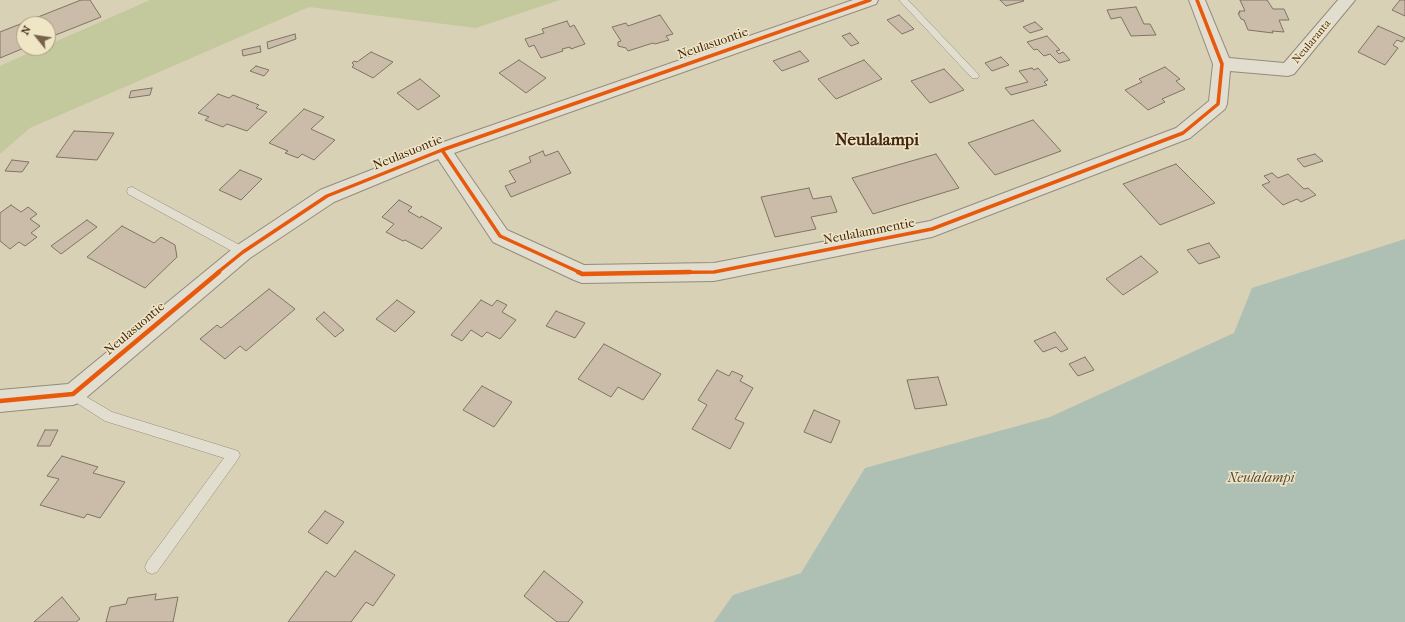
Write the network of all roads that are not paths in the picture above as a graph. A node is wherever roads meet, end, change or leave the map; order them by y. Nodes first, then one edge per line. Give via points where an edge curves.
1 (870, 0) edge
2 (903, 0) edge
3 (1197, 0) edge
4 (1347, 0) edge
5 (1222, 64) junction
6 (975, 76) dead end
7 (442, 150) junction
8 (132, 191) dead end
9 (243, 252) junction
10 (73, 394) junction
11 (0, 401) edge
12 (152, 567) dead end

1 - 7 street, Neulasuontie
2 - 6 lane
3 - 5 street, Neulalammentie
4 - 5 street, Neularanta via 1288,70
5 - 7 street, Neulalammentie via 1218,104 1183,134 932,230 714,272 582,274 500,236
7 - 9 street, Neulasuontie via 327,196
8 - 9 lane
9 - 10 street, Neulasuontie
10 - 11 street
10 - 12 lane via 109,417 234,455

